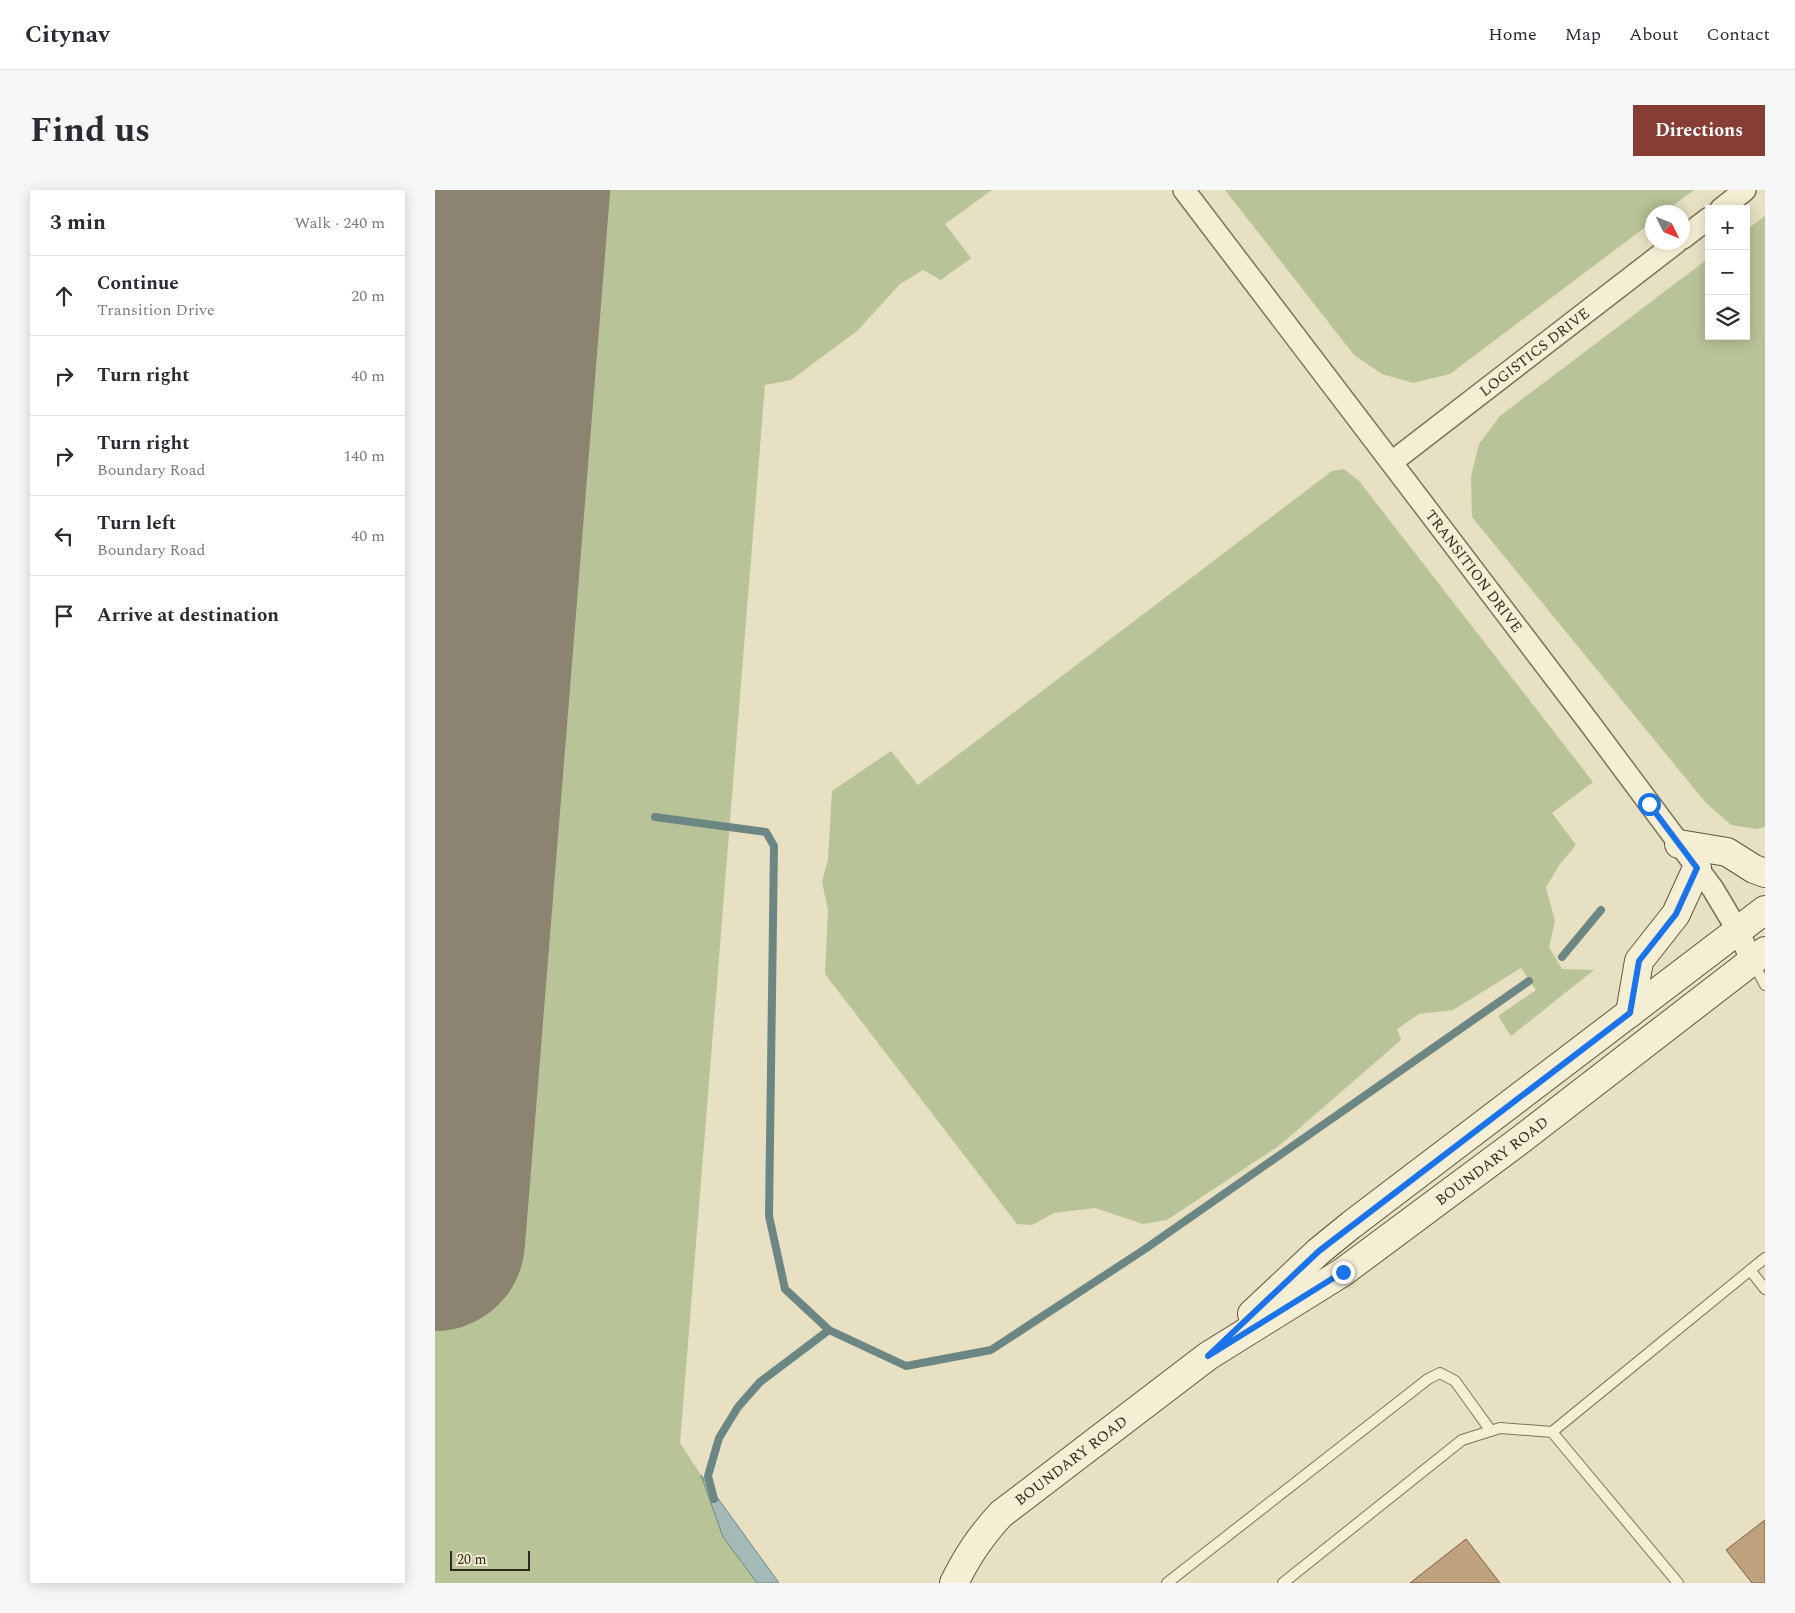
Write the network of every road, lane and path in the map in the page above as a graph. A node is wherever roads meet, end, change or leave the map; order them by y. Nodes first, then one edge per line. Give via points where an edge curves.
1 (1184, 190) edge
2 (1745, 190) edge
3 (1726, 205) edge
4 (1705, 221) edge
5 (1690, 233) edge
6 (1667, 250) edge
7 (1392, 462) junction
8 (1679, 844) junction
9 (1697, 868) junction
10 (1765, 874) edge
11 (1765, 910) edge
12 (1737, 931) junction
13 (1759, 956) edge
14 (1765, 985) edge
15 (1630, 1013) junction
16 (1765, 1258) edge
17 (1750, 1270) junction
18 (1765, 1289) edge
19 (1208, 1356) junction
20 (1491, 1431) junction
21 (1552, 1432) junction
22 (954, 1583) edge
23 (1167, 1583) edge
24 (1283, 1583) edge
25 (1678, 1583) edge

1 - 7 street, TRANSITION DRIVE
2 - 3 street
4 - 5 street
6 - 7 street, LOGISTICS DRIVE
7 - 8 street, TRANSITION DRIVE
8 - 9 street, TRANSITION DRIVE
8 - 10 main road via 1727,852
9 - 12 street, TRANSITION DRIVE
9 - 15 main road via 1676,914 1639,961
11 - 12 main road, BOUNDARY ROAD
12 - 13 street, TRANSITION DRIVE
12 - 15 main road, BOUNDARY ROAD
13 - 14 lane
13 - 19 main road, BOUNDARY ROAD via 1343,1272
15 - 19 main road, BOUNDARY ROAD via 1325,1246
16 - 17 lane
17 - 18 lane
17 - 21 lane
19 - 22 main road, BOUNDARY ROAD via 1001,1514 981,1536
20 - 21 lane via 1499,1428
20 - 23 lane via 1455,1381 1440,1373 1428,1379
20 - 24 lane via 1462,1440
21 - 25 lane

